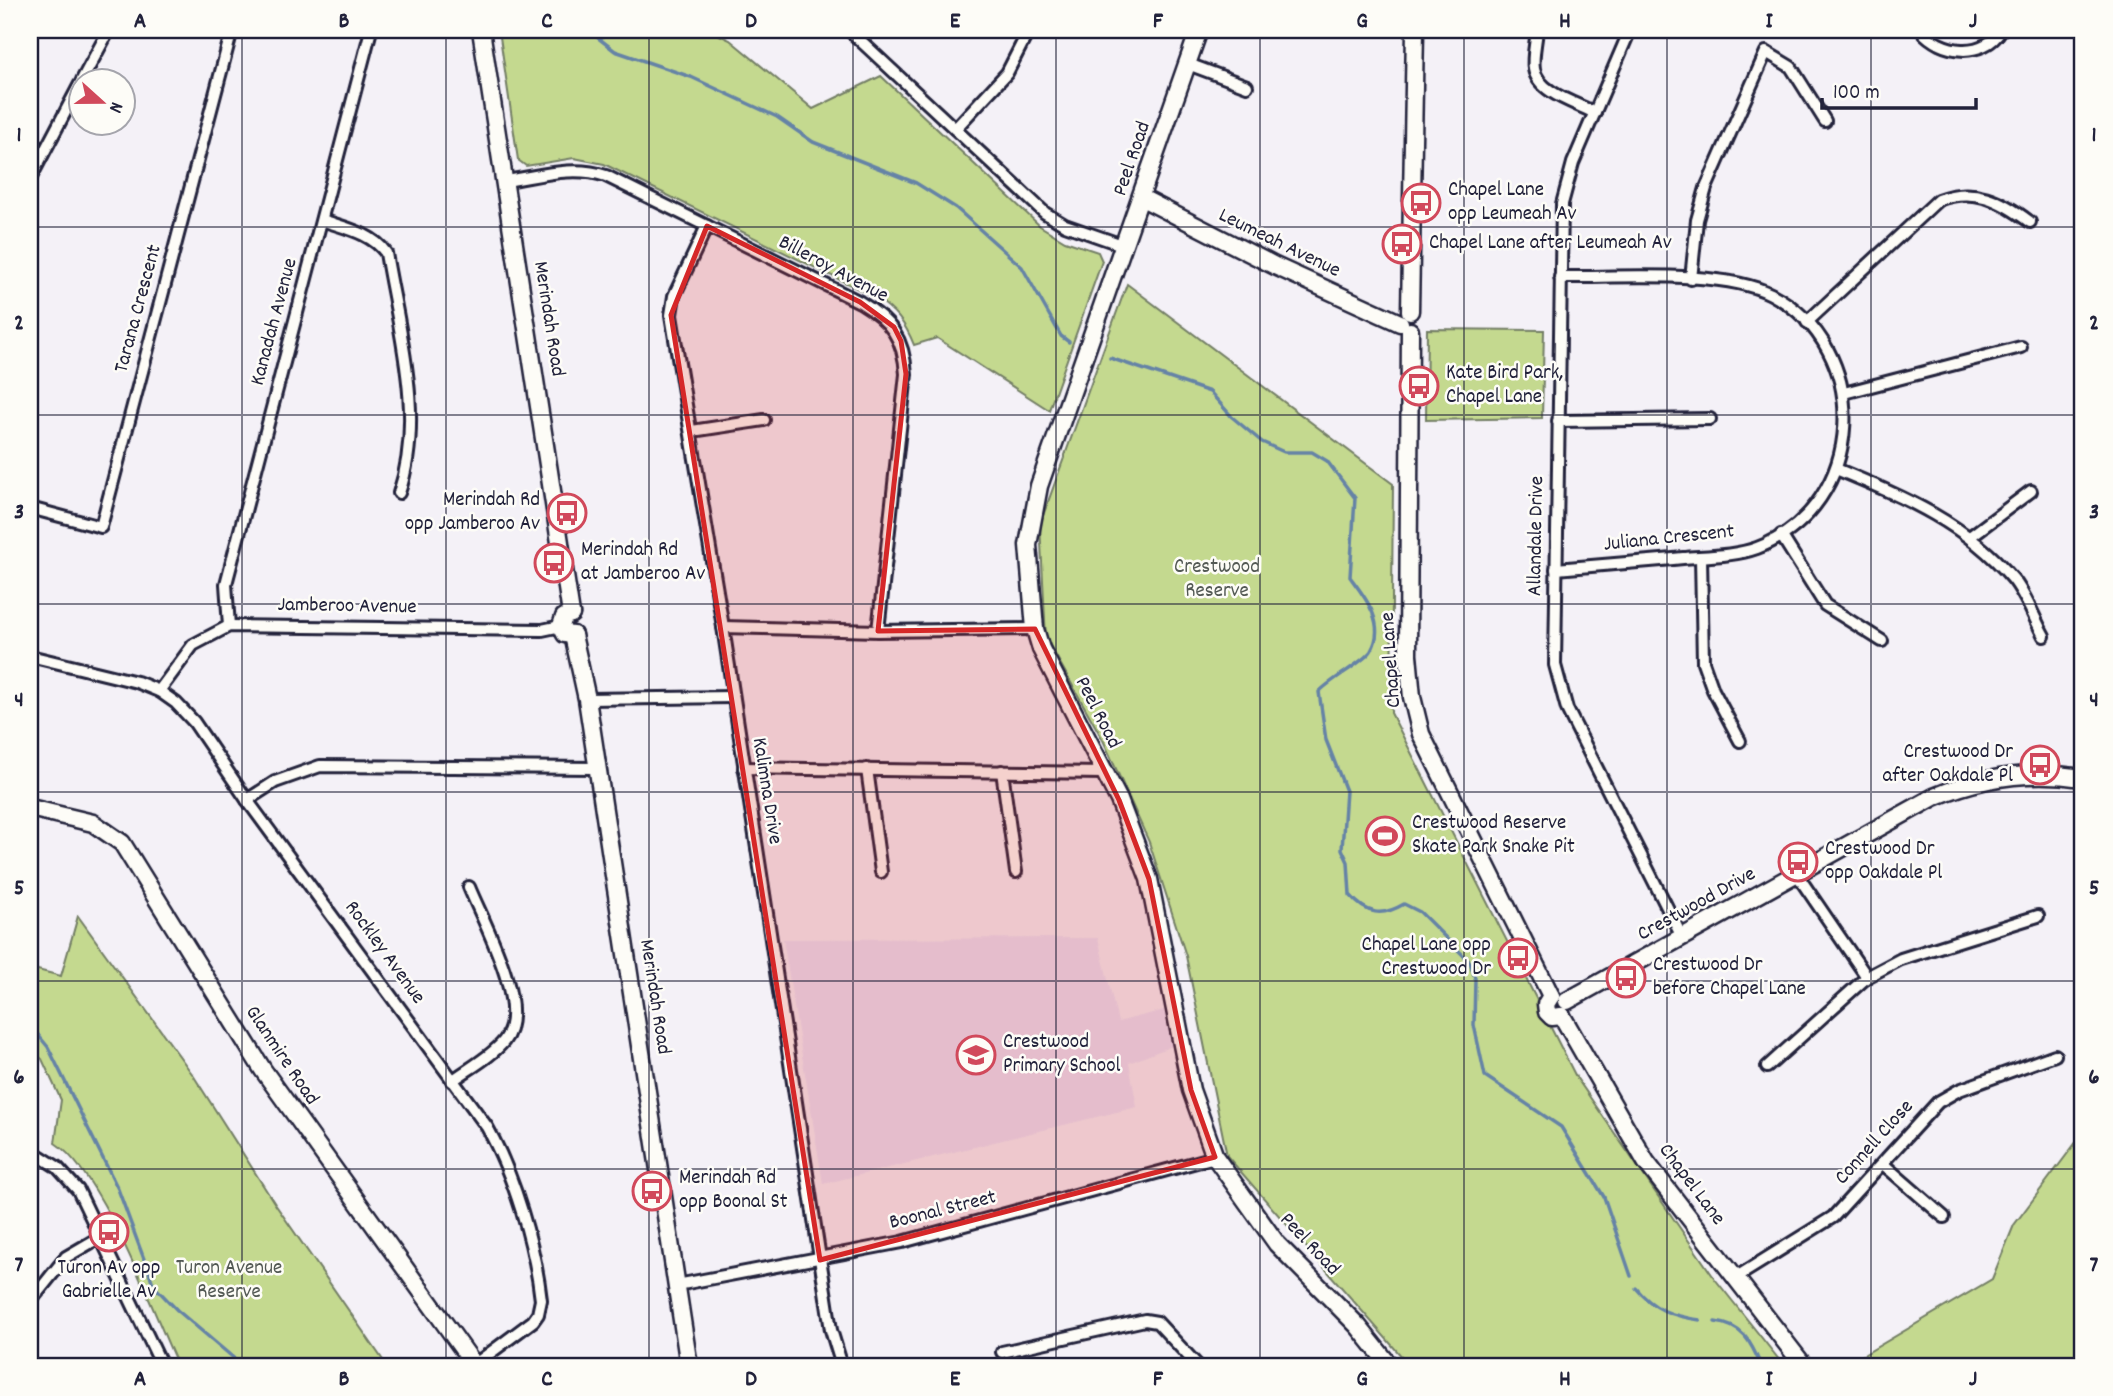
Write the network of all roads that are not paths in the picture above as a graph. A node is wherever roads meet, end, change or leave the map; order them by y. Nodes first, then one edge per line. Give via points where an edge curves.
1 (109, 30) edge
2 (232, 30) edge
3 (371, 30) edge
4 (481, 30) edge
5 (849, 30) edge
6 (1030, 30) edge
7 (1199, 30) edge
8 (1415, 30) edge
9 (1537, 30) edge
10 (1630, 30) edge
11 (1921, 30) edge
12 (2001, 30) edge
13 (1188, 64) junction
14 (90, 66) edge
15 (1247, 86) dead end
16 (66, 111) edge
17 (1595, 113) junction
18 (1825, 121) dead end
19 (955, 129) junction
20 (30, 179) edge
21 (506, 181) junction
22 (1142, 198) junction
23 (322, 220) junction
24 (2030, 222) dead end
25 (707, 226) junction
26 (1125, 246) junction
27 (1560, 277) junction
28 (1692, 279) junction
29 (1407, 322) junction
30 (1807, 322) junction
31 (2021, 347) dead end
32 (1844, 393) junction
33 (1710, 419) dead end
34 (764, 420) dead end
35 (1558, 421) junction
36 (692, 431) junction
37 (1836, 469) junction
38 (2031, 491) dead end
39 (399, 493) dead end
40 (30, 509) edge
41 (1781, 535) junction
42 (1971, 536) junction
43 (1701, 557) junction
44 (1556, 569) junction
45 (568, 625) junction
46 (229, 626) junction
47 (723, 627) junction
48 (1035, 629) junction
49 (878, 631) junction
50 (2044, 636) dead end
51 (1882, 641) dead end
52 (30, 656) edge
53 (159, 691) junction
54 (732, 697) junction
55 (587, 699) junction
56 (1740, 741) dead end
57 (597, 768) junction
58 (744, 768) junction
59 (867, 769) junction
60 (1002, 771) junction
61 (1104, 773) junction
62 (2083, 778) edge
63 (247, 800) junction
64 (30, 808) edge
65 (881, 872) dead end
66 (1016, 872) dead end
67 (1796, 873) junction
68 (469, 887) dead end
69 (2039, 916) dead end
70 (1682, 937) junction
71 (1867, 977) junction
72 (1564, 1009) junction
73 (2055, 1055) dead end
74 (1768, 1066) dead end
75 (452, 1081) junction
76 (30, 1150) edge
77 (1215, 1157) junction
78 (1883, 1164) junction
79 (1944, 1217) dead end
80 (102, 1237) junction
81 (820, 1260) junction
82 (1735, 1278) junction
83 (677, 1285) junction
84 (30, 1302) edge
85 (1002, 1352) dead end
86 (162, 1366) edge
87 (475, 1366) edge
88 (689, 1366) edge
89 (842, 1366) edge
90 (1198, 1366) edge
91 (1390, 1366) edge
92 (1804, 1366) edge

1 - 14 street
2 - 40 street, Tarana Crescent via 101,527
3 - 23 street, Kanadah Avenue
4 - 21 street, Merindah Road
5 - 19 street
6 - 19 street via 1007,73
7 - 13 street, Peel Road
8 - 29 street, Chapel Lane
9 - 17 street via 1534,67 1538,79
10 - 17 street, Allandale Drive
11 - 12 street via 1935,43 1957,50 1985,46
13 - 15 street
13 - 22 street, Peel Road
16 - 20 street
17 - 27 street, Allandale Drive via 1573,163 1562,204
18 - 28 street via 1791,67 1766,52 1706,188
19 - 26 street via 1055,220
21 - 25 street, Billeroy Avenue via 588,170
21 - 45 street, Merindah Road
22 - 26 street, Peel Road
22 - 29 street, Leumeah Avenue via 1275,266
23 - 39 street via 367,237 386,253 409,397 409,465
23 - 46 street, Kanadah Avenue via 226,584
24 - 30 street via 1979,194 1956,193 1938,200
25 - 36 street, Kalimna Drive via 674,296 671,315
25 - 49 street, Billeroy Avenue via 860,302 894,327 901,341 906,374
26 - 48 street, Peel Road via 1034,506 1028,573
27 - 28 street, Juliana Crescent
27 - 35 street, Allandale Drive
28 - 30 street, Juliana Crescent via 1742,284 1771,294
29 - 72 street, Chapel Lane via 1412,697 1431,758 1550,996 1560,995
30 - 32 street, Juliana Crescent via 1831,356
31 - 32 street
32 - 37 street, Juliana Crescent via 1844,433
33 - 35 street
34 - 36 street
35 - 44 street, Allandale Drive
36 - 47 street, Kalimna Drive
37 - 41 street, Juliana Crescent via 1812,509
37 - 42 street via 1909,499
38 - 42 street
41 - 43 street, Juliana Crescent via 1756,548
41 - 51 street via 1825,605
42 - 50 street via 2014,581
43 - 44 street, Juliana Crescent
43 - 56 street via 1703,662
44 - 70 street, Allandale Drive via 1555,665 1567,709
45 - 46 street, Jamberoo Avenue via 542,629
45 - 55 street, Merindah Road
46 - 53 street, Jamberoo Avenue via 193,645
47 - 49 street
47 - 54 street, Kalimna Drive
48 - 49 street
48 - 61 street, Peel Road
52 - 53 street, Rockley Avenue
53 - 63 street, Rockley Avenue via 194,722
54 - 55 street
54 - 58 street, Kalimna Drive
55 - 57 street, Merindah Road
57 - 63 street via 320,766 275,782
57 - 83 street, Merindah Road
58 - 59 street
58 - 81 street, Kalimna Drive
59 - 60 street
59 - 65 street
60 - 61 street
60 - 66 street
61 - 77 street, Peel Road via 1149,879 1191,1090
62 - 67 street, Crestwood Drive via 2029,774 1973,782 1919,804
63 - 75 street, Rockley Avenue
64 - 87 street, Glanmire Road via 93,823 122,843 263,1070
67 - 70 street, Crestwood Drive
67 - 71 street
68 - 75 street via 508,985 514,1014 504,1041
69 - 71 street via 1900,959
70 - 72 street, Crestwood Drive
71 - 74 street
72 - 82 street, Chapel Lane via 1646,1162
73 - 78 street, Connell Close via 1938,1102
75 - 87 street, Rockley Avenue via 505,1160 541,1300 533,1321
76 - 80 street via 70,1179
77 - 81 street, Boonal Street
77 - 91 street, Peel Road via 1277,1244 1358,1326
78 - 79 street
78 - 82 street, Connell Close via 1833,1217
80 - 84 street via 66,1257
80 - 86 street
81 - 83 street, Boonal Street
81 - 89 street, Kalimna Drive
82 - 92 street, Chapel Lane
83 - 88 street, Merindah Road
85 - 90 street via 1145,1321 1157,1322

